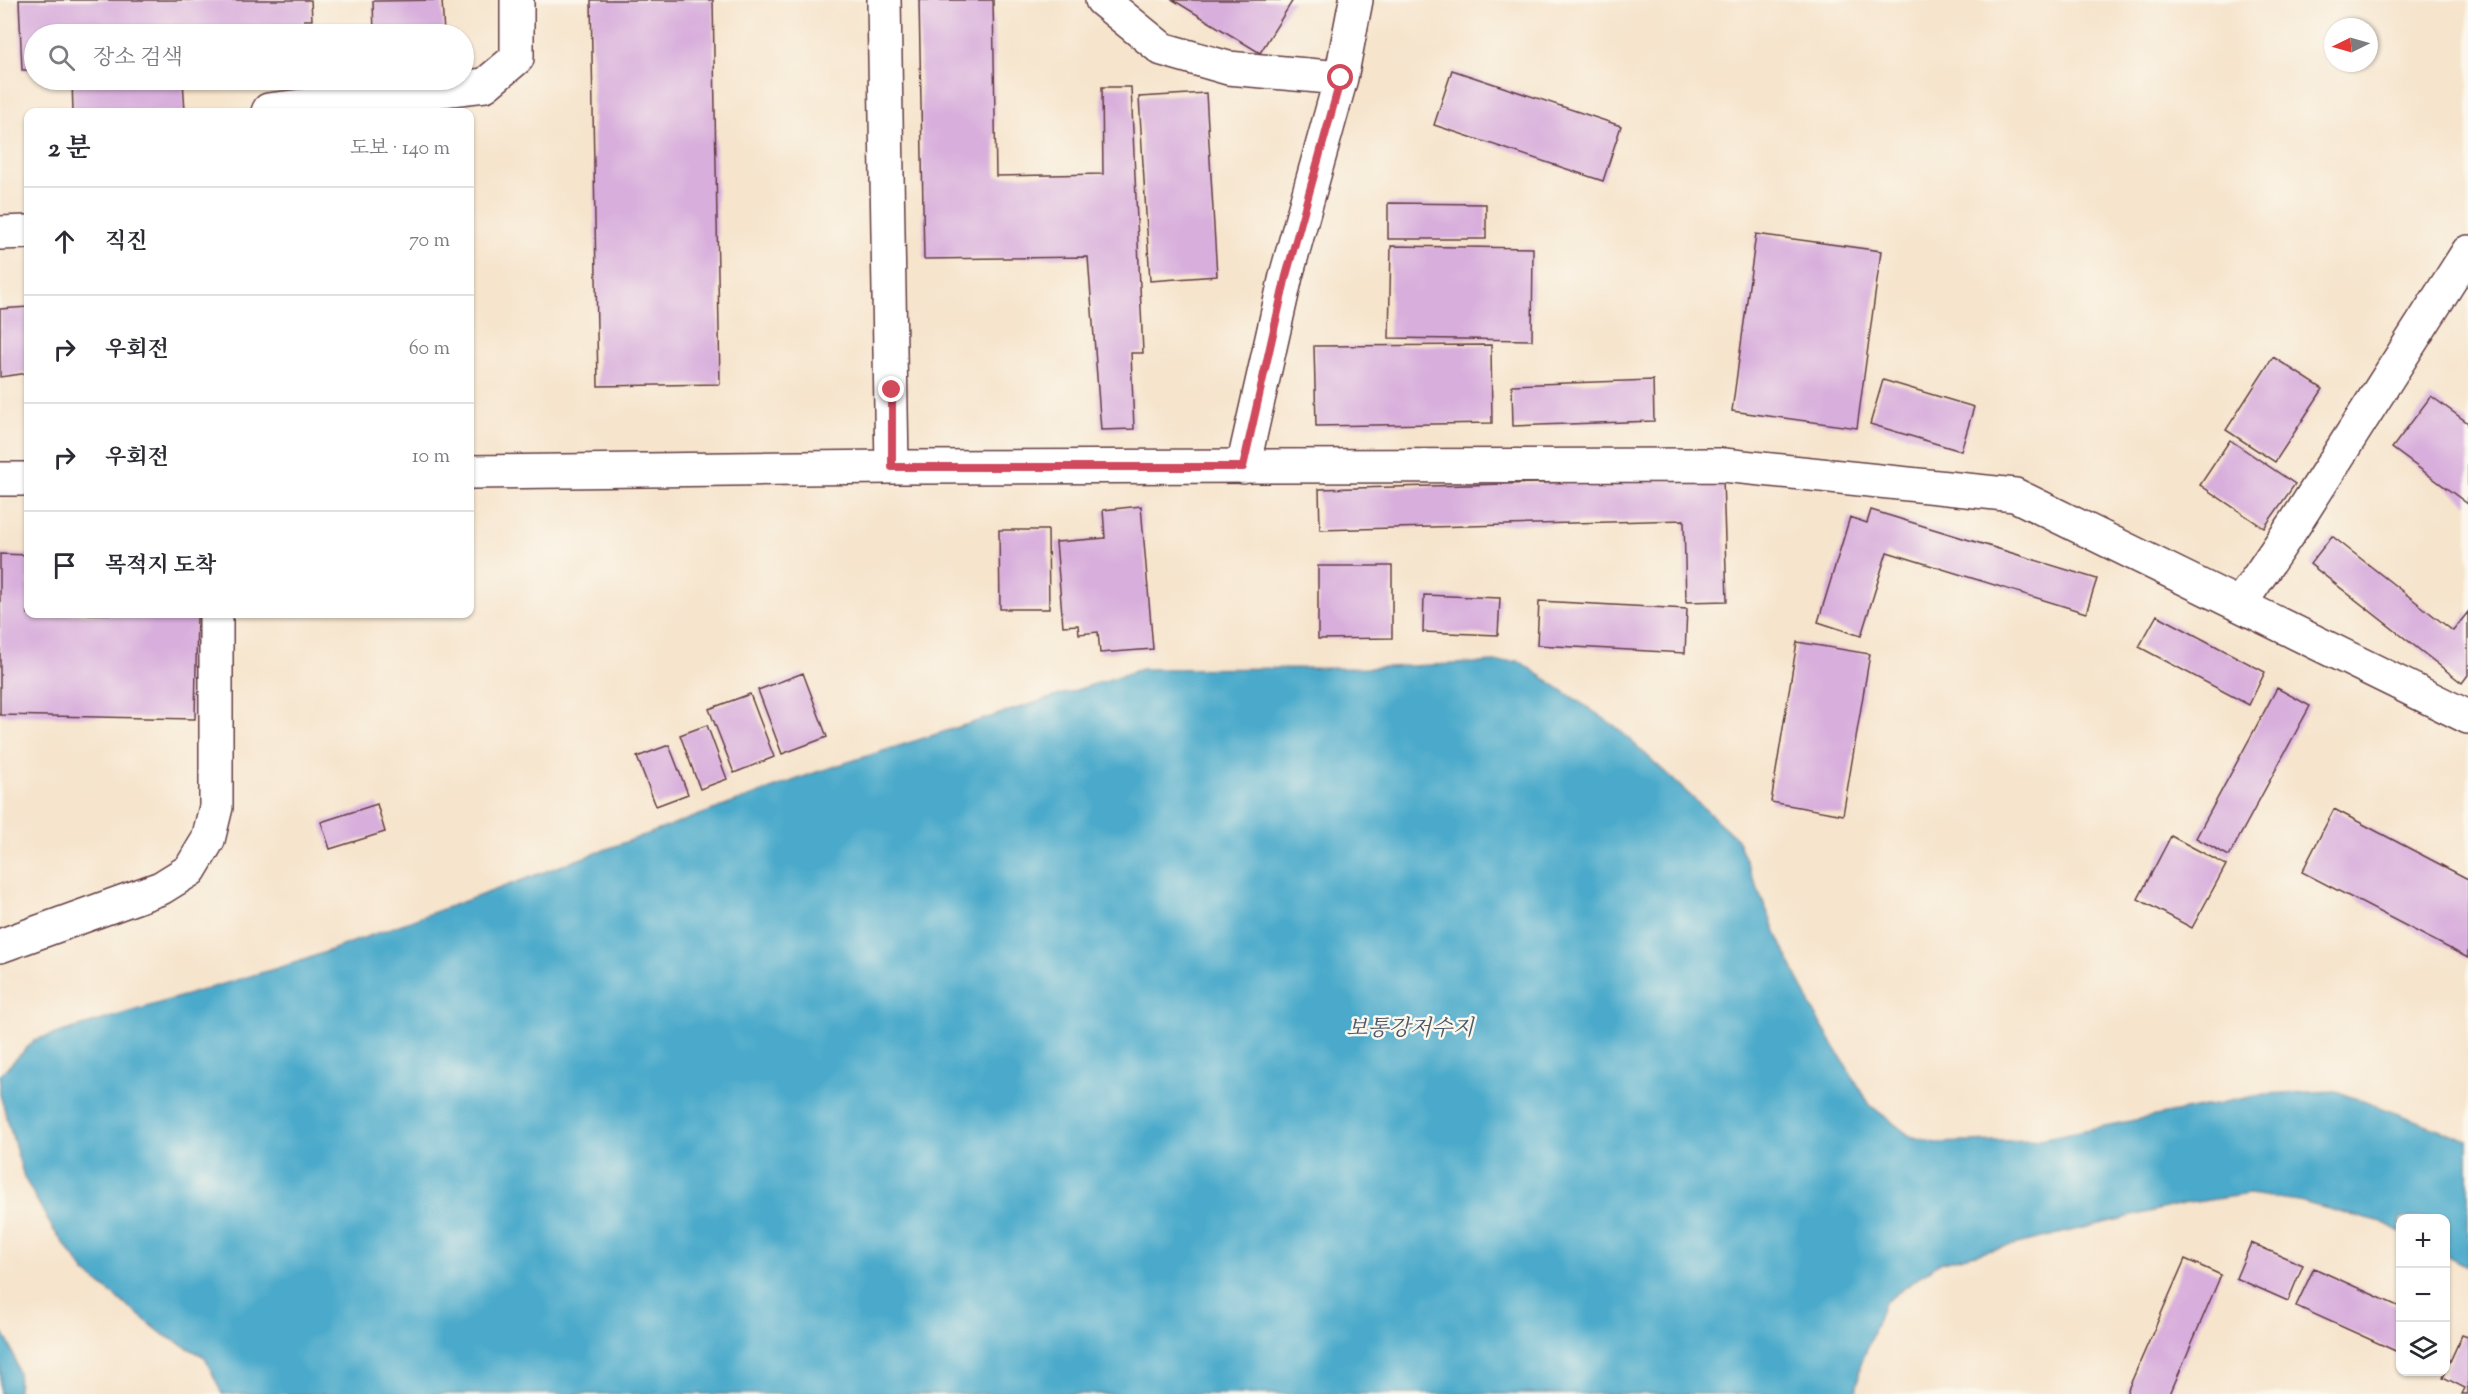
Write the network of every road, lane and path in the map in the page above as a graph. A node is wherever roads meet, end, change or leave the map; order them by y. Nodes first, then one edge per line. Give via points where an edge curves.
1 (517, 0) edge
2 (884, 0) edge
3 (1102, 0) edge
4 (1356, 0) edge
5 (1341, 78) junction
6 (474, 86) edge
7 (441, 90) edge
8 (286, 108) edge
9 (24, 232) edge
10 (0, 233) edge
11 (2468, 252) edge
12 (892, 467) junction
13 (1243, 467) junction
14 (474, 472) edge
15 (0, 479) edge
16 (24, 479) edge
17 (2240, 604) junction
18 (216, 618) edge
19 (2468, 717) edge
20 (0, 946) edge

1 - 6 street via 517,58 484,85
2 - 12 street
3 - 5 street via 1162,49 1228,68
4 - 5 street
5 - 13 street via 1286,276
7 - 8 street
9 - 10 street
11 - 17 street
12 - 13 street
12 - 14 street
13 - 17 street via 1723,465 2015,495
15 - 16 street
17 - 19 street
18 - 20 street via 216,807 208,840 190,870 161,888

